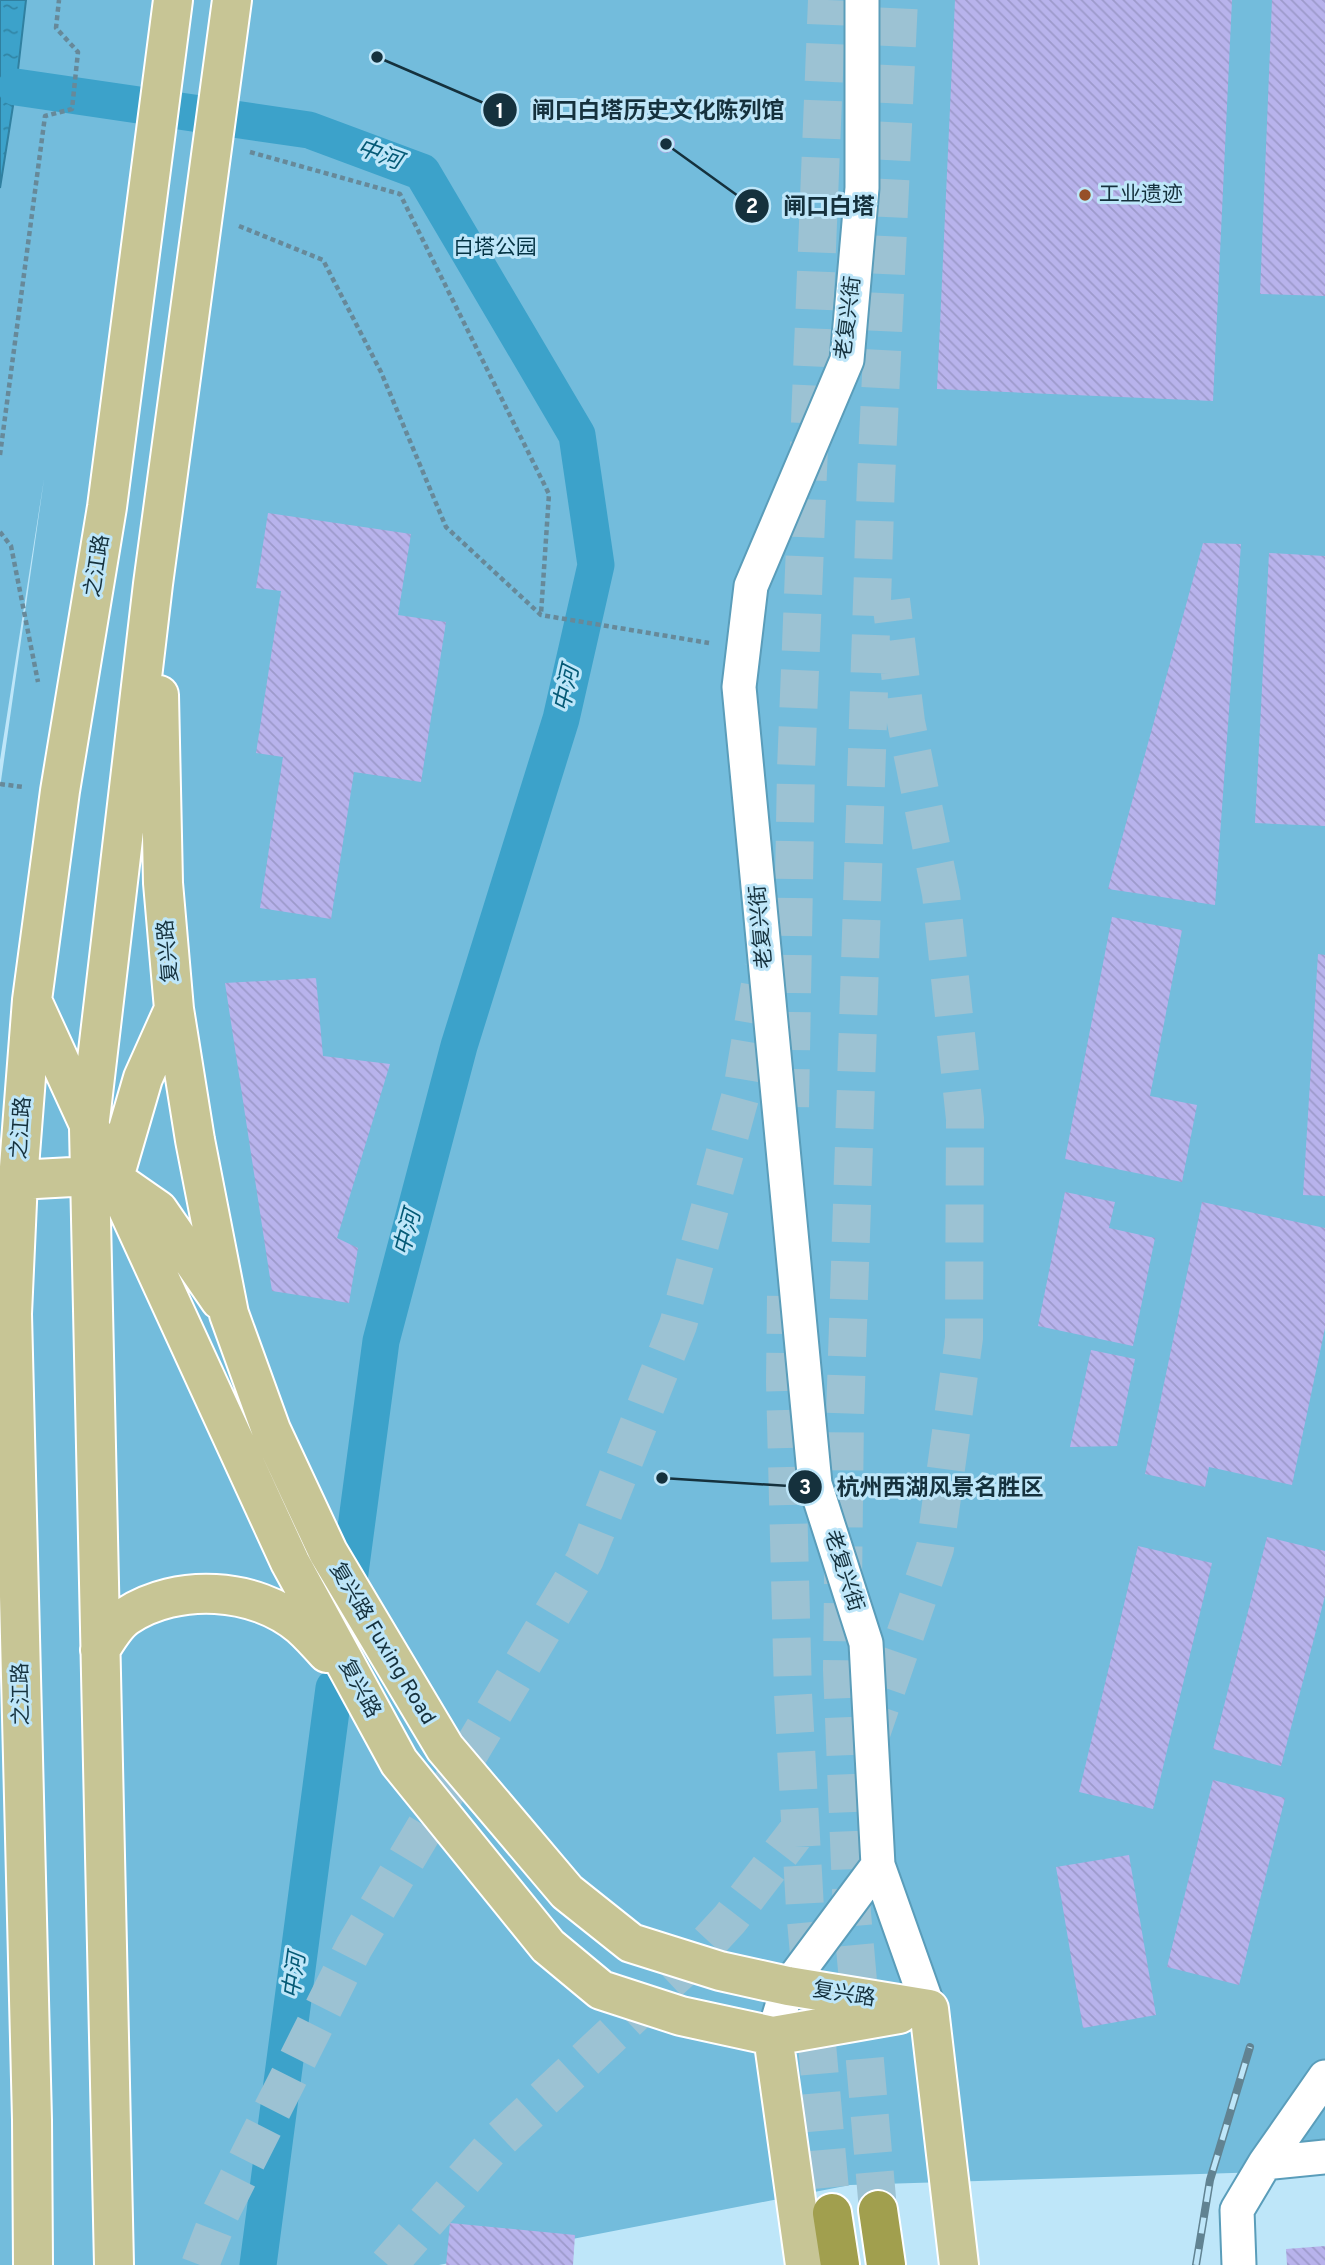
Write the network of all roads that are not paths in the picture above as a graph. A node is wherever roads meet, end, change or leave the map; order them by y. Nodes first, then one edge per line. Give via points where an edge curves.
1 (173, 0) edge
2 (232, 0) edge
3 (862, 0) edge
4 (153, 584) junction
5 (32, 1000) junction
6 (174, 1009) junction
7 (89, 1128) junction
8 (101, 1177) junction
9 (18, 1180) junction
10 (229, 1314) junction
11 (328, 1552) joint
12 (100, 1650) junction
13 (354, 1681) junction
14 (437, 1735) joint
15 (878, 1865) junction
16 (788, 1986) junction
17 (929, 2009) junction
18 (773, 2036) junction
19 (1325, 2077) edge
20 (1325, 2157) edge
21 (1265, 2162) junction
22 (878, 2210) tunnel mouth
23 (832, 2213) tunnel mouth
24 (33, 2265) edge
25 (114, 2265) edge
26 (804, 2265) edge
27 (840, 2265) edge
28 (886, 2265) edge
29 (959, 2265) edge
30 (1239, 2265) edge

1 - 5 main road, 之江路 via 107,507 60,791
2 - 4 main road
3 - 15 street, 老复兴街 via 862,188 847,360 751,586 739,687 815,1484 866,1643
4 - 6 main road, 复兴路 via 163,883
4 - 7 main road
5 - 7 main road, 复兴路
5 - 9 main road, 之江路
6 - 8 main road
6 - 10 main road, 复兴路
7 - 8 main road, 复兴路
8 - 9 main road
8 - 10 main road, 复兴路 via 158,1210
8 - 12 main road via 92,1300
8 - 13 main road, 复兴路 via 290,1562
9 - 24 main road, 之江路 via 12,1328
10 - 11 main road, 复兴路 via 271,1430
11 - 14 main road, 复兴路 Fuxing Road
12 - 13 main road via 124,1617 155,1602 195,1593 223,1594 262,1603 299,1625
12 - 25 main road
13 - 18 main road, 复兴路 via 399,1762 548,1946 601,1990 681,2017
14 - 16 main road, 复兴路 via 567,1892 631,1943
15 - 16 street
15 - 17 street, 老复兴街
16 - 17 main road, 复兴路
16 - 18 street
17 - 18 main road, 复兴路
17 - 29 main road
18 - 26 main road
19 - 21 street
20 - 21 street
21 - 30 street via 1237,2210
22 - 28 highway
23 - 27 highway

